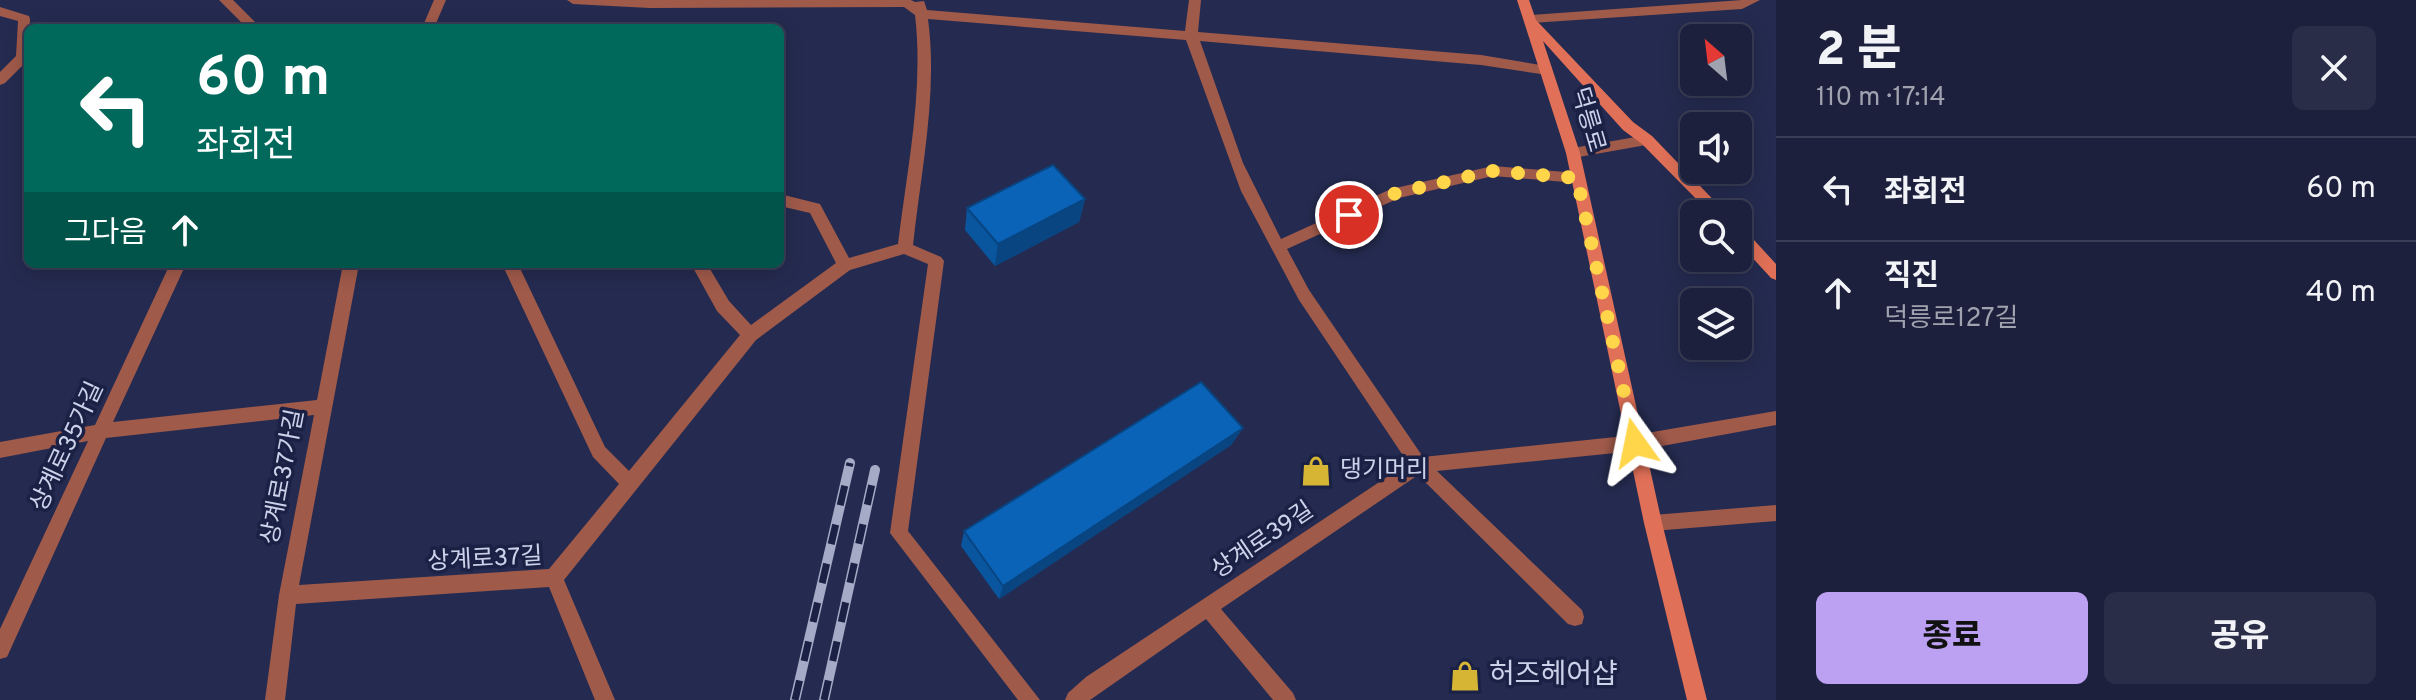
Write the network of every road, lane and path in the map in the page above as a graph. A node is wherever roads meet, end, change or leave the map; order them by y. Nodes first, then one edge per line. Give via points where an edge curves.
1 (225, 0) edge
2 (440, 0) edge
3 (573, 0) edge
4 (1195, 0) edge
5 (1523, 0) edge
6 (1754, 0) edge
7 (921, 7) edge
8 (0, 11) edge
9 (1531, 19) junction
10 (24, 24) edge
11 (251, 24) edge
12 (430, 24) edge
13 (1191, 35) junction
14 (24, 61) edge
15 (1547, 70) junction
16 (0, 80) edge
17 (1647, 140) junction
18 (1573, 153) junction
19 (1577, 178) junction
20 (1706, 200) edge
21 (784, 201) edge
22 (1278, 247) junction
23 (1752, 247) edge
24 (905, 248) junction
25 (845, 265) junction
26 (176, 268) edge
27 (350, 268) edge
28 (512, 268) edge
29 (701, 268) edge
30 (1776, 274) edge
31 (750, 335) junction
32 (323, 407) junction
33 (1776, 418) edge
34 (103, 431) junction
35 (1635, 443) junction
36 (0, 450) edge
37 (1419, 465) junction
38 (629, 483) junction
39 (1776, 513) edge
40 (1653, 523) junction
41 (554, 578) junction
42 (288, 595) junction
43 (1208, 607) junction
44 (1575, 617) dead end
45 (0, 650) edge
46 (275, 700) edge
47 (605, 700) edge
48 (1030, 700) edge
49 (1075, 700) edge
50 (1286, 700) edge
51 (1697, 700) edge

1 - 11 street
2 - 12 street
3 - 7 street
4 - 13 street
5 - 9 main road, 덕릉로
6 - 9 street
7 - 13 street
7 - 24 street via 923,98
8 - 10 street via 24,19
9 - 15 main road, 덕릉로
9 - 17 main road via 1628,126
13 - 15 street
13 - 22 street via 1242,177
14 - 16 street
15 - 18 main road, 덕릉로
17 - 18 street
17 - 20 main road
18 - 19 main road, 덕릉로
19 - 22 street via 1493,171 1396,193
19 - 35 main road, 덕릉로
21 - 25 street via 815,208
22 - 37 street via 1304,295
23 - 30 main road
24 - 25 street
24 - 48 street via 936,261 899,533
25 - 31 street
26 - 34 street, 상계로35가길
27 - 32 street, 상계로37가길
28 - 38 street via 599,452
29 - 31 street via 723,306
31 - 38 street
32 - 34 street
32 - 42 street, 상계로37가길
33 - 35 street
34 - 36 street
34 - 45 street, 상계로35가길
35 - 37 street, 상계로39길
35 - 40 main road, 덕릉로
37 - 43 street, 상계로39길
37 - 44 street
38 - 41 street
39 - 40 street
40 - 51 main road, 덕릉로
41 - 42 street, 상계로37길
41 - 47 street, 상계로37길
42 - 46 street, 상계로37가길
43 - 49 street, 상계로39길
43 - 50 street

